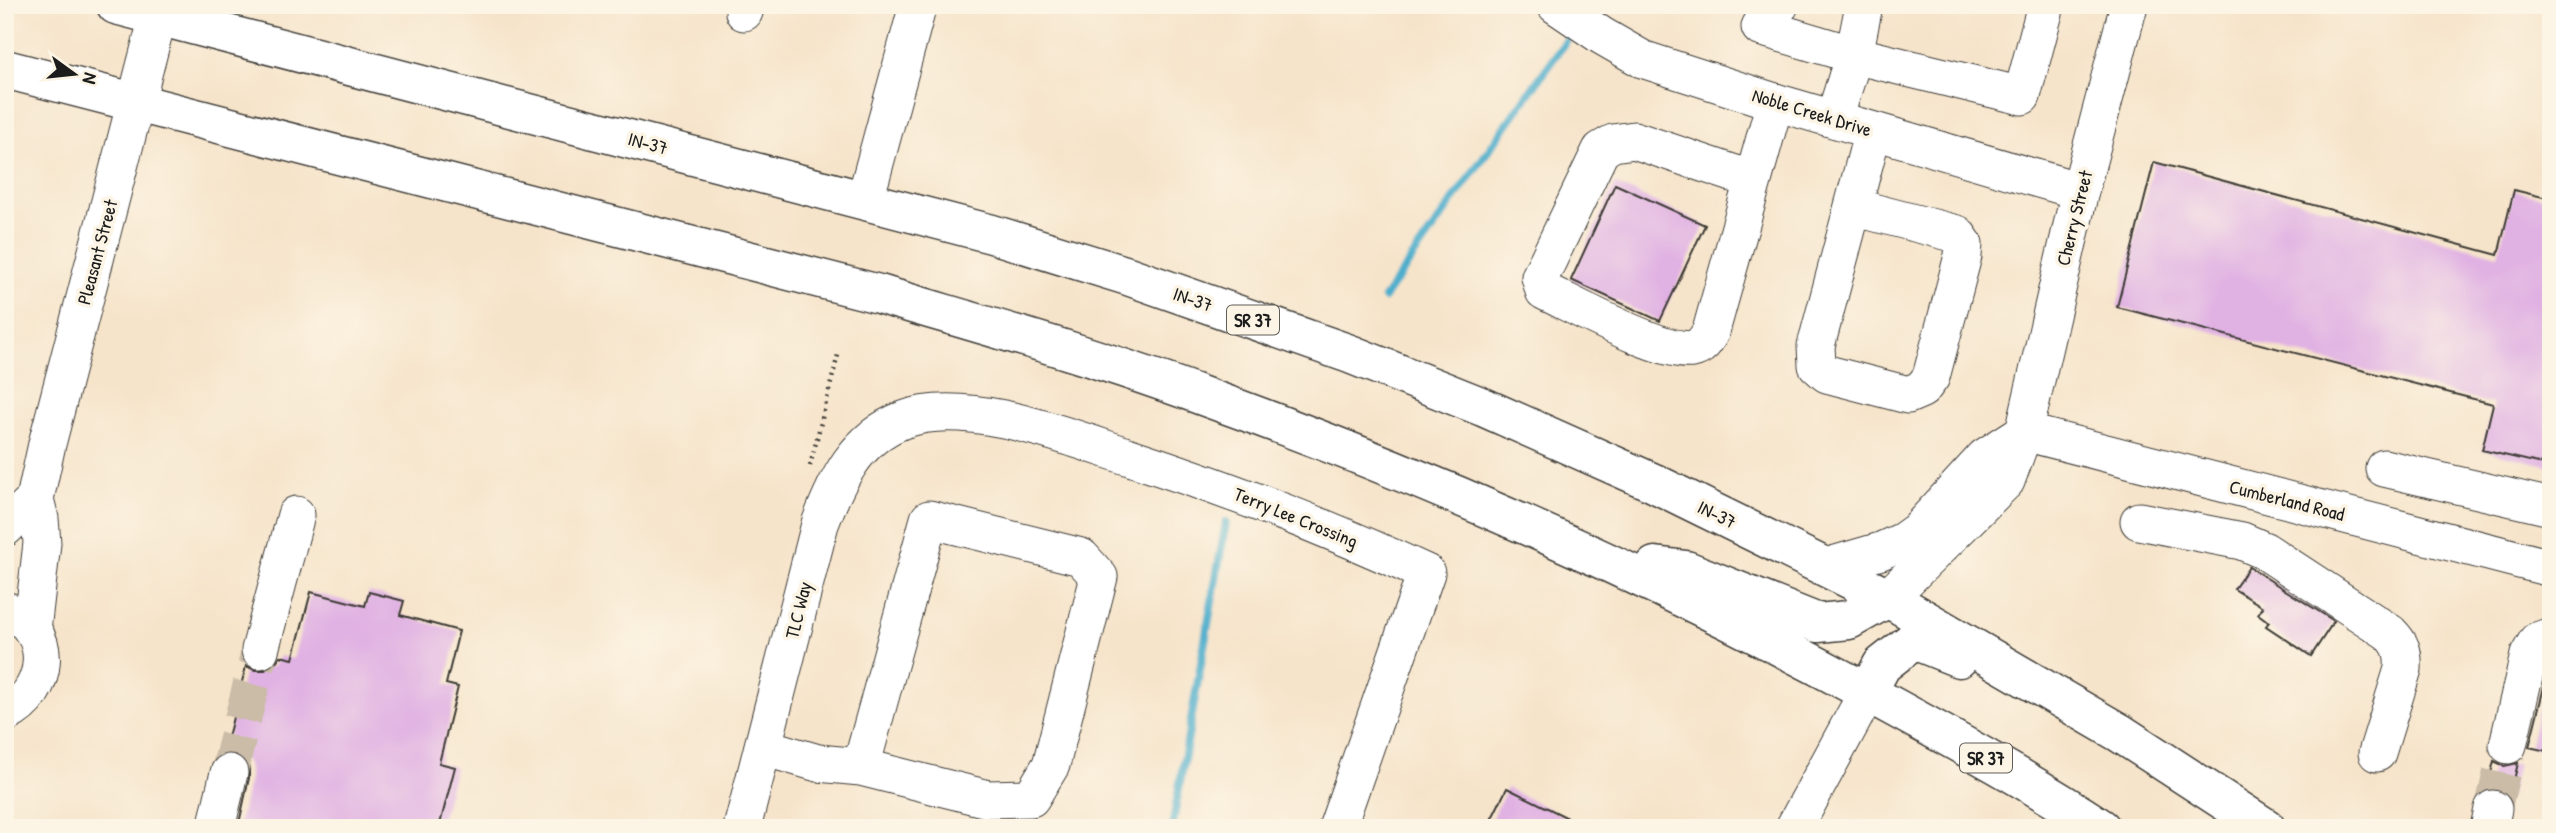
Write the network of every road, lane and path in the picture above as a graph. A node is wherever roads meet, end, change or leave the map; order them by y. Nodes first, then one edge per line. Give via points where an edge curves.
1 (116, 5) edge
2 (918, 5) edge
3 (1556, 5) edge
4 (1780, 5) edge
5 (1864, 5) edge
6 (2046, 5) edge
7 (2129, 5) edge
8 (159, 11) edge
9 (1854, 55) junction
10 (5, 69) edge
11 (136, 103) junction
12 (1775, 103) junction
13 (1834, 119) junction
14 (1873, 131) junction
15 (1753, 180) junction
16 (2080, 191) junction
17 (865, 200) junction
18 (1853, 207) junction
19 (902, 420) joint
20 (2024, 432) junction
21 (2384, 468) dead end
22 (2479, 490) junction
23 (35, 499) junction
24 (2551, 507) edge
25 (296, 515) dead end
26 (2139, 521) dead end
27 (5, 528) edge
28 (2463, 546) junction
29 (1601, 559) junction
30 (1826, 567) junction
31 (2551, 568) edge
32 (1888, 598) junction
33 (19, 620) edge
34 (2551, 636) edge
35 (260, 650) tunnel mouth
36 (1867, 693) junction
37 (6, 714) edge
38 (2120, 733) junction
39 (2508, 745) tunnel mouth
40 (763, 747) junction
41 (2377, 753) dead end
42 (861, 767) junction
43 (229, 774) tunnel mouth
44 (216, 828) edge
45 (742, 828) edge
46 (1337, 828) edge
47 (1794, 828) edge
48 (2101, 828) edge
49 (2266, 828) edge

1 - 8 highway, IN-37 / SR 37
2 - 17 street
3 - 12 street, Noble Creek Drive via 1642,59
4 - 9 street via 1759,27
5 - 9 street
6 - 9 street via 2022,96
7 - 16 street, Cherry Street
8 - 11 street, Pleasant Street
8 - 17 highway, IN-37 / SR 37
9 - 13 street
10 - 11 highway, SR 37
11 - 23 street, Pleasant Street
11 - 29 highway, SR 37 via 867,291 1018,335 1197,393 1333,444
12 - 13 street, Noble Creek Drive
12 - 15 street
13 - 14 street, Noble Creek Drive
14 - 16 street, Noble Creek Drive
14 - 18 street
15 - 15 street via 1704,343 1692,349 1650,340 1544,291 1540,277 1601,150 1614,143 1634,140
16 - 20 street, Cherry Street
17 - 30 highway, IN-37 / SR 37 via 1128,276 1350,354 1654,483
18 - 18 street via 1816,346 1818,365 1826,374 1908,395 1922,389 1931,377 1964,244 1957,234
19 - 40 street, TLC Way via 860,448 835,485 820,524
19 - 46 street, Terry Lee Crossing via 926,413 959,412 1061,434 1272,506 1426,572
20 - 28 street, Cumberland Road
20 - 30 street via 1985,457 1903,541
20 - 32 street, Cherry Street via 2006,481
21 - 22 street
22 - 24 street
22 - 28 street
23 - 27 street
23 - 33 street, Pleasant Street via 42,543
25 - 35 street
26 - 41 street via 2242,541 2265,551 2389,633 2404,654 2403,669
28 - 31 street, Cumberland Road
29 - 32 highway via 1686,570 1818,623 1849,620
29 - 36 highway, SR 37 via 1723,616
30 - 32 highway, IN-37 / SR 37
32 - 38 highway, IN-37 / SR 37
33 - 37 street via 39,642 42,656 37,685 29,698
34 - 39 street via 2537,640 2529,655
36 - 38 highway via 1882,665 1914,640
36 - 47 street
36 - 48 highway, SR 37
38 - 49 highway, IN-37 / SR 37
40 - 42 street via 818,763
40 - 45 street, TLC Way
42 - 42 street via 988,799 1031,798 1051,765 1099,577 1081,557 929,519
43 - 44 street

